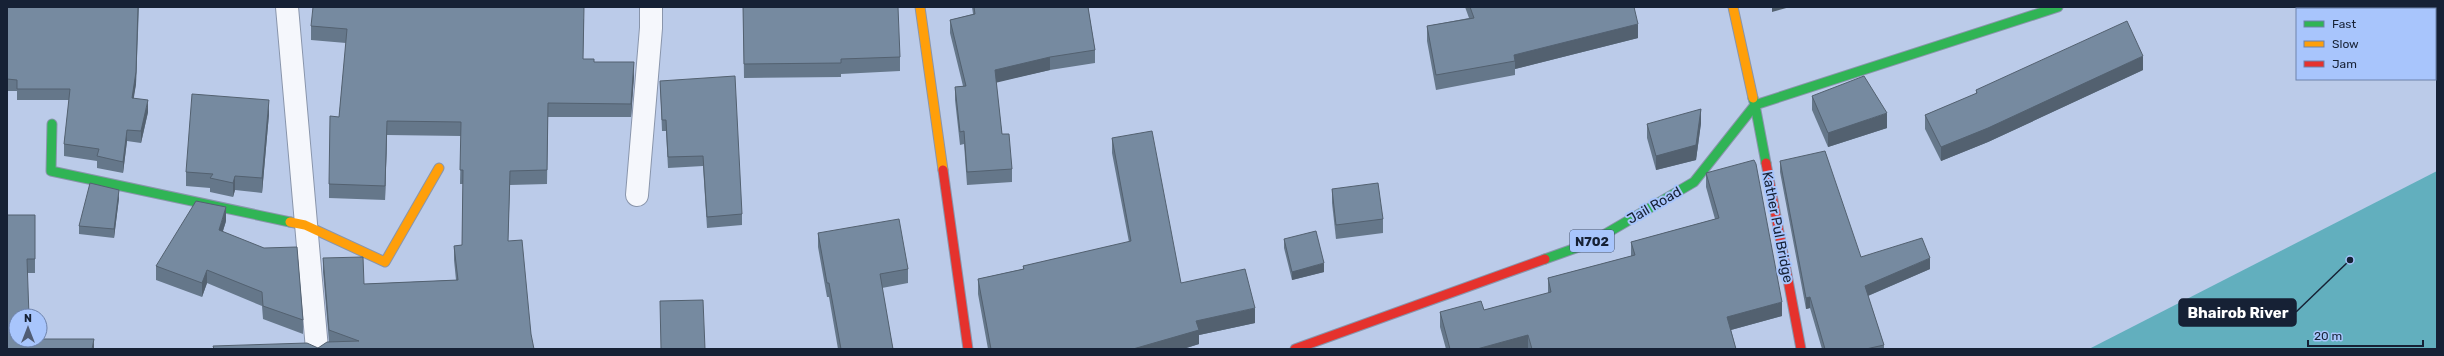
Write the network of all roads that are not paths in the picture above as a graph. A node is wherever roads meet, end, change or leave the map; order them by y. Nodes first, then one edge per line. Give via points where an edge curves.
1 (287, 7) edge
2 (651, 7) edge
3 (920, 7) edge
4 (1733, 7) edge
5 (2058, 7) edge
6 (1755, 105) junction
7 (52, 124) dead end
8 (439, 168) dead end
9 (637, 195) dead end
10 (305, 225) junction
11 (317, 349) edge
12 (968, 349) edge
13 (1295, 349) edge
14 (1801, 349) edge

1 - 10 street
2 - 9 street
3 - 12 main road
4 - 6 main road
5 - 6 main road
6 - 13 main road, Jail Road / N702 via 1694,182 1590,243
6 - 14 main road, Kather Pul Bridge
7 - 10 main road via 51,171
8 - 10 main road via 385,262
10 - 11 street

